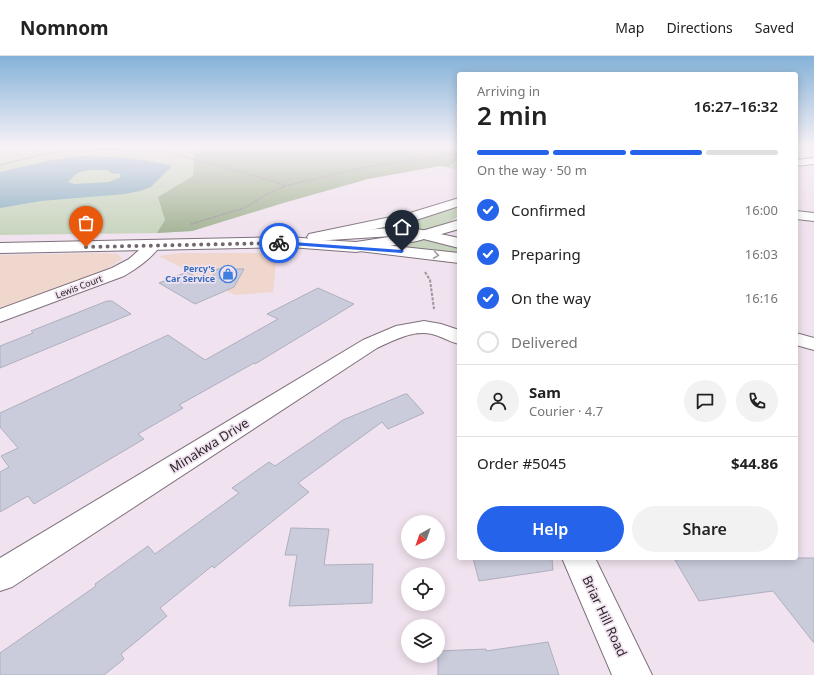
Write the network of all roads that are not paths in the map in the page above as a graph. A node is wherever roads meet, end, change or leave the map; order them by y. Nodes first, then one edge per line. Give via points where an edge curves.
1 (457, 203) edge
2 (798, 215) edge
3 (814, 217) edge
4 (457, 225) edge
5 (426, 234) junction
6 (314, 237) junction
7 (290, 242) junction
8 (457, 242) edge
9 (152, 246) junction
10 (356, 247) junction
11 (0, 248) edge
12 (457, 258) edge
13 (0, 316) edge
14 (457, 337) edge
15 (798, 340) edge
16 (814, 344) edge
17 (579, 560) edge
18 (0, 576) edge
19 (632, 675) edge

1 - 6 street via 413,218
2 - 3 street
4 - 5 street
5 - 6 street via 396,230
5 - 8 street
5 - 10 street
6 - 7 street
7 - 9 street
7 - 10 street
9 - 11 street
9 - 13 street, Lewis Court via 135,262 118,272
10 -> 12 street
14 - 18 street, Minakwa Drive via 426,328 404,329 370,344
15 - 16 street
17 - 19 street, Briar Hill Road

